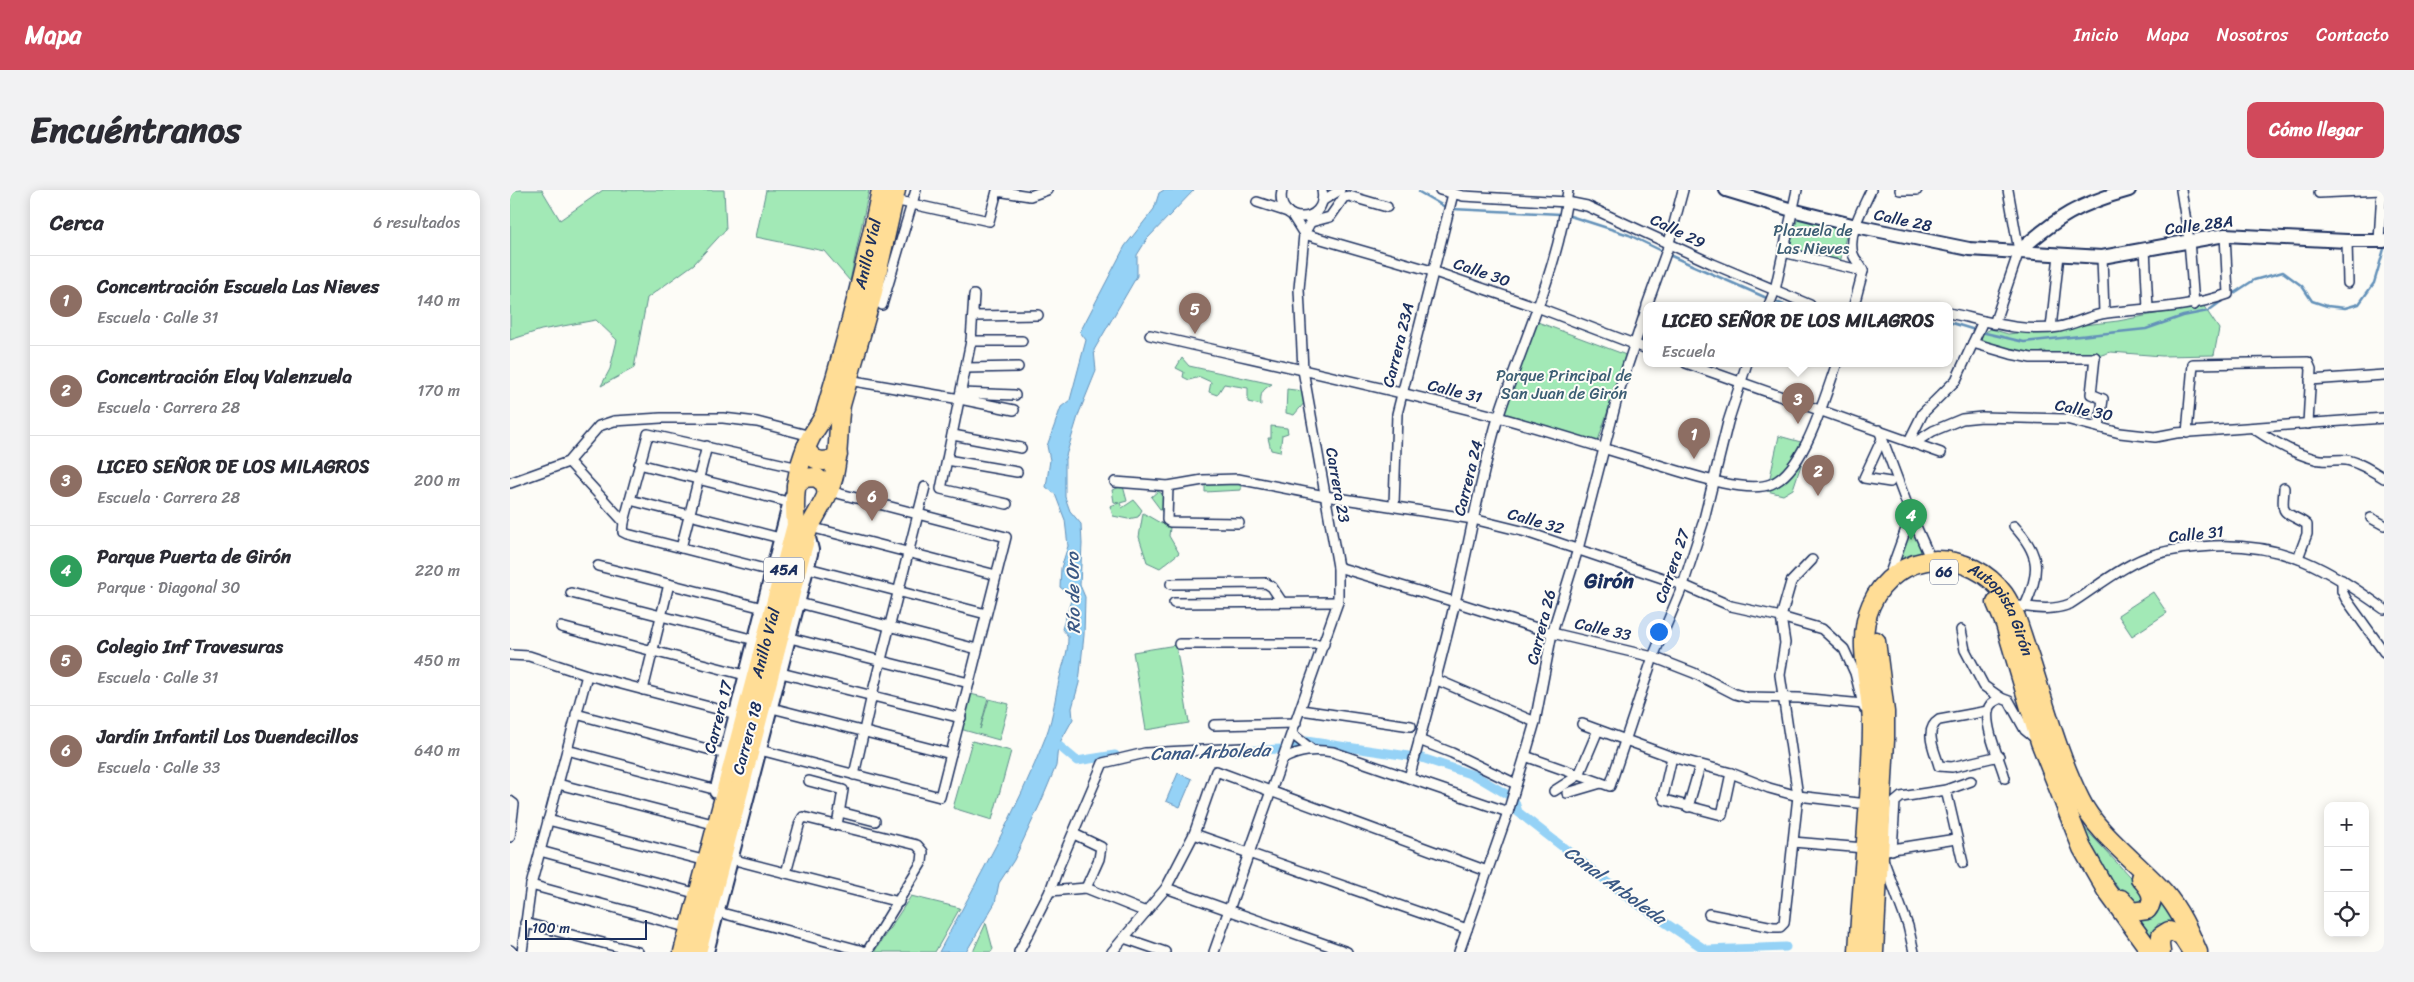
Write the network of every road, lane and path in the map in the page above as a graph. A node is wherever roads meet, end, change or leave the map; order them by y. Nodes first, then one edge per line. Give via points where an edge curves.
1 (916, 190) edge
2 (1047, 190) edge
3 (1275, 190) edge
4 (1322, 190) edge
5 (1340, 190) edge
6 (1440, 190) edge
7 (1568, 190) edge
8 (1683, 190) edge
9 (1726, 190) edge
10 (1797, 190) edge
11 (1871, 190) edge
12 (1900, 190) edge
13 (1917, 190) edge
14 (2008, 190) edge
15 (2128, 190) edge
16 (2181, 190) edge
17 (2382, 190) edge
18 (998, 191) edge
19 (2319, 192) dead end
20 (891, 193) edge
21 (1281, 195) edge
22 (1452, 199) junction
23 (1322, 201) junction
24 (1257, 202) dead end
25 (912, 204) junction
26 (1566, 206) junction
27 (1387, 207) dead end
28 (1792, 210) junction
29 (1316, 212) junction
30 (1290, 214) junction
31 (1311, 222) junction
32 (1856, 226) junction
33 (1304, 234) junction
34 (2225, 235) junction
35 (2189, 240) junction
36 (2347, 241) junction
37 (2382, 241) edge
38 (1667, 246) junction
39 (2145, 248) junction
40 (2019, 251) junction
41 (1783, 252) junction
42 (2059, 255) junction
43 (2102, 257) junction
44 (1432, 271) junction
45 (1862, 271) junction
46 (2348, 283) dead end
47 (1774, 293) junction
48 (974, 295) dead end
49 (1648, 302) edge
50 (1770, 302) edge
51 (1801, 302) edge
52 (1855, 302) edge
53 (882, 305) dead end
54 (2194, 305) junction
55 (1537, 307) junction
56 (2148, 309) junction
57 (2104, 313) junction
58 (1953, 314) edge
59 (1038, 315) dead end
60 (974, 316) junction
61 (1643, 318) edge
62 (1982, 324) junction
63 (1994, 324) junction
64 (2051, 328) junction
65 (1150, 335) dead end
66 (1022, 340) dead end
67 (970, 341) junction
68 (1974, 341) junction
69 (1634, 344) junction
70 (1643, 347) edge
71 (1018, 367) dead end
72 (1697, 367) edge
73 (1746, 367) edge
74 (1835, 367) edge
75 (966, 368) junction
76 (1303, 370) junction
77 (2384, 375) edge
78 (848, 380) junction
79 (2310, 380) junction
80 (1740, 382) junction
81 (1402, 394) junction
82 (1015, 395) dead end
83 (960, 396) junction
84 (1014, 410) dead end
85 (1819, 410) junction
86 (1498, 417) junction
87 (2384, 418) edge
88 (2308, 424) junction
89 (2099, 427) junction
90 (2253, 428) junction
91 (2187, 433) junction
92 (953, 435) junction
93 (1881, 435) junction
94 (808, 442) junction
95 (1911, 442) junction
96 (707, 446) junction
97 (1021, 448) dead end
98 (1605, 448) junction
99 (1941, 453) dead end
100 (838, 455) junction
101 (946, 460) junction
102 (569, 462) junction
103 (639, 464) junction
104 (799, 468) junction
105 (1017, 472) dead end
106 (2384, 478) edge
107 (699, 479) junction
108 (1713, 481) junction
109 (1115, 482) dead end
110 (1890, 482) dead end
111 (510, 483) edge
112 (1168, 486) junction
113 (925, 487) dead end
114 (2284, 488) dead end
115 (793, 493) junction
116 (832, 494) junction
117 (1325, 496) junction
118 (630, 500) junction
119 (1007, 504) dead end
120 (1394, 505) junction
121 (918, 514) junction
122 (689, 515) junction
123 (1911, 515) junction
124 (2371, 518) dead end
125 (1473, 519) junction
126 (1239, 524) dead end
127 (2384, 525) edge
128 (2014, 526) dead end
129 (624, 527) junction
130 (809, 530) junction
131 (780, 538) junction
132 (681, 548) junction
133 (1578, 549) junction
134 (909, 552) junction
135 (2298, 558) junction
136 (1812, 560) dead end
137 (1931, 560) junction
138 (598, 566) dead end
139 (1338, 567) junction
140 (808, 568) junction
141 (772, 571) junction
142 (996, 575) junction
143 (1888, 580) junction
144 (2342, 580) junction
145 (670, 584) junction
146 (1171, 584) dead end
147 (1683, 585) junction
148 (898, 592) junction
149 (571, 593) dead end
150 (1282, 602) junction
151 (1338, 602) junction
152 (1455, 602) junction
153 (799, 603) junction
154 (1174, 603) dead end
155 (2018, 606) junction
156 (763, 608) junction
157 (2384, 609) edge
158 (986, 614) junction
159 (662, 616) junction
160 (1781, 617) junction
161 (561, 627) dead end
162 (889, 627) junction
163 (1961, 630) dead end
164 (1552, 633) junction
165 (790, 638) junction
166 (755, 640) junction
167 (1179, 644) dead end
168 (1324, 644) junction
169 (978, 648) junction
170 (653, 651) junction
171 (2384, 652) edge
172 (510, 654) edge
173 (1653, 657) junction
174 (880, 660) junction
175 (781, 673) junction
176 (586, 675) junction
177 (745, 675) junction
178 (1435, 679) junction
179 (969, 683) junction
180 (643, 690) junction
181 (872, 695) junction
182 (1783, 697) junction
183 (2001, 698) junction
184 (1863, 704) junction
185 (772, 708) junction
186 (1301, 710) junction
187 (1988, 710) junction
188 (576, 714) junction
189 (736, 714) junction
190 (961, 718) junction
191 (1535, 722) junction
192 (1296, 723) junction
193 (1582, 724) dead end
194 (1214, 725) dead end
195 (1411, 726) dead end
196 (1598, 730) junction
197 (864, 732) junction
198 (1872, 732) junction
199 (1292, 734) junction
200 (1626, 740) junction
201 (1419, 741) junction
202 (2040, 742) junction
203 (1242, 748) dead end
204 (1311, 749) junction
205 (567, 750) junction
206 (760, 750) junction
207 (726, 754) junction
208 (951, 754) junction
209 (1525, 756) junction
210 (1999, 756) junction
211 (1672, 757) junction
212 (1283, 759) junction
213 (1700, 766) junction
214 (1731, 773) junction
215 (854, 775) junction
216 (1579, 775) junction
217 (1409, 776) junction
218 (2005, 778) dead end
219 (1971, 780) dead end
220 (809, 781) dead end
221 (558, 784) junction
222 (1516, 784) junction
223 (1606, 784) junction
224 (717, 790) junction
225 (1946, 790) junction
226 (1270, 791) junction
227 (1554, 791) dead end
228 (1568, 793) dead end
229 (1798, 796) junction
230 (510, 801) edge
231 (2081, 802) junction
232 (1867, 804) junction
233 (1688, 807) junction
234 (840, 812) junction
235 (1508, 812) junction
236 (548, 820) junction
237 (874, 821) dead end
238 (709, 823) junction
239 (837, 824) junction
240 (1074, 834) junction
241 (1194, 834) junction
242 (510, 837) edge
243 (1956, 839) junction
244 (1793, 842) junction
245 (1878, 850) junction
246 (540, 851) junction
247 (1248, 852) junction
248 (2087, 856) junction
249 (699, 859) junction
250 (731, 859) junction
251 (1963, 863) dead end
252 (1487, 871) junction
253 (786, 873) junction
254 (531, 885) junction
255 (1086, 888) junction
256 (1166, 888) junction
257 (691, 892) junction
258 (1050, 892) junction
259 (899, 902) junction
260 (1227, 910) junction
261 (718, 912) junction
262 (1146, 912) junction
263 (1709, 914) dead end
264 (525, 923) junction
265 (682, 926) junction
266 (1467, 929) junction
267 (1124, 938) junction
268 (522, 952) edge
269 (638, 952) edge
270 (675, 952) edge
271 (683, 952) edge
272 (697, 952) edge
273 (707, 952) edge
274 (867, 952) edge
275 (1019, 952) edge
276 (1112, 952) edge
277 (1165, 952) edge
278 (1214, 952) edge
279 (1347, 952) edge
280 (1459, 952) edge
281 (1858, 952) edge
282 (1874, 952) edge
283 (1914, 952) edge
284 (2151, 952) edge
285 (2161, 952) edge
286 (2191, 952) edge
287 (2198, 952) edge

1 - 25 street
2 - 18 street via 1030,196
3 - 21 street
4 - 23 street
5 - 23 street
6 - 22 street, Calle 29
7 - 26 street, Carrera 24
8 - 38 street, Carrera 26
9 - 28 street, Calle 28
10 - 28 street
11 - 32 street
12 - 13 street
14 - 40 street
15 - 40 street via 2071,210
16 - 35 street
17 - 19 street
17 - 37 street
18 - 25 street via 990,221
20 - 25 street
20 - 78 highway, Anillo Víal / 45A via 872,296
20 - 94 highway, Anillo Víal / 45A via 857,296 824,416
21 - 30 street
22 - 26 street, Calle 29
22 - 44 street, Carrera 23A
23 - 29 street, Carrera 23
24 - 30 street
25 - 53 street
26 - 38 street, Calle 29 via 1587,206 1608,214
26 - 55 street, Carrera 24
27 - 31 street via 1349,196 1344,197 1330,217
28 - 32 street, Calle 28
28 - 41 street
29 - 30 street via 1302,218
29 - 31 street, Carrera 23
30 - 33 street
31 - 33 street, Carrera 23
32 - 40 street, Calle 28 via 1969,248
32 - 45 street via 1852,249
33 - 44 street, Calle 30
33 - 76 street, Carrera 23 via 1299,289
34 - 35 street, Calle 28A
34 - 36 street, Calle 28A
34 - 54 street via 2228,294
35 - 39 street, Calle 28A
35 - 54 street
36 - 37 street, Calle 28A
36 - 46 street
38 - 47 street, Calle 29
38 - 49 street, Carrera 26
39 - 43 street, Calle 28A
39 - 56 street
40 - 42 street, Calle 28A
40 - 63 street
41 - 45 street
41 - 47 street
42 - 43 street, Calle 28A
42 - 64 street
43 - 57 street
44 - 55 street, Calle 30
44 - 81 street, Carrera 23A
45 - 52 street
47 - 50 street
47 - 51 street, Calle 29
48 - 60 street
54 - 56 street
55 - 69 street, Calle 30
55 - 86 street, Carrera 24
56 - 57 street
57 - 64 street
58 - 62 street
59 - 60 street
60 - 67 street
61 - 69 street, Carrera 26
62 - 63 street
62 - 68 street
63 - 64 street
65 - 76 street, Calle 31
66 - 67 street
67 - 75 street
68 - 89 street via 2031,358 2095,357 2091,394 2103,399
68 - 95 street via 1956,380 1923,413
69 - 70 street, Calle 30
69 - 98 street, Carrera 26
71 - 75 street
72 - 80 street
73 - 80 street, Carrera 27
74 - 85 street
75 - 83 street
76 - 81 street, Calle 31
76 - 117 street, Carrera 23
77 - 79 street
78 - 83 street
78 - 100 highway, Anillo Víal / 45A via 838,421
79 - 88 street
79 - 91 street via 2308,362 2193,364
80 - 85 street
80 - 108 street, Carrera 27
81 - 86 street, Calle 31
81 - 120 street, Carrera 23A via 1395,441
82 - 83 street
83 - 84 street
83 - 92 street
85 - 93 street
85 - 108 street, Calle 31 via 1795,463 1778,481 1761,486
86 - 98 street, Calle 31
86 - 125 street, Carrera 24
87 - 88 street, Calle 30
88 - 90 street, Calle 30
89 - 91 street, Calle 30 via 2155,437
89 - 95 street, Calle 30 via 2066,419 1982,416 1962,419
90 - 91 street, Calle 30
90 - 106 street via 2272,441 2317,460 2346,460
92 - 97 street
92 - 101 street
93 - 95 street
93 - 110 street via 1864,478
93 - 123 street
94 - 100 highway via 816,460 828,461
94 - 102 street via 757,422 723,418 614,421 600,426
94 - 104 highway, Anillo Víal / 45A
95 - 99 street
96 - 103 street via 648,434
96 - 104 street
96 - 107 street
98 - 108 street, Calle 31
98 - 133 street, Carrera 26
100 - 116 highway, Anillo Víal / 45A
101 - 105 street
101 - 119 street via 941,489
102 - 111 street
102 - 129 street
103 - 107 street
103 - 118 street
104 - 115 highway, Anillo Víal / 45A
107 - 115 street
107 - 122 street
108 - 147 street, Carrera 27
109 - 112 street, Calle 32
112 - 117 street, Calle 32 via 1238,478
112 - 126 street via 1170,522
113 - 121 street
114 - 135 street via 2286,513 2307,525
115 - 116 highway via 804,478 816,477
115 - 131 street, Carrera 17
115 - 271 highway, Anillo Víal / 45A via 796,525
116 - 121 street
116 - 130 highway, Anillo Víal / 45A
117 - 120 street, Calle 32
117 - 139 street, Carrera 23
118 - 122 street
118 - 129 street
120 - 125 street, Calle 32
121 - 134 street
121 - 142 street via 1006,537
122 - 131 street
122 - 132 street
123 - 137 street
123 - 143 street
124 - 127 street
125 - 133 street, Calle 32
125 - 152 street, Carrera 24
128 - 155 street via 2030,542 2036,576
129 - 132 street
130 - 134 street
130 - 140 street, Carrera 18 via 812,550
130 - 272 highway, Anillo Víal / 45A
131 - 141 street, Carrera 17
132 - 141 street
133 - 147 street, Calle 32
133 - 164 street, Carrera 26
134 - 142 street
134 - 148 street
135 - 144 street, Calle 31
135 - 155 street, Calle 31 via 2246,546 2180,549 2155,554 2136,563 2060,608 2049,610
136 - 160 street via 1791,582
137 - 143 highway, Autopista Girón / 66 via 1918,562
137 - 155 highway, Autopista Girón / 66 via 1955,562 1981,572
138 - 145 street
139 - 151 street, Carrera 23
139 - 152 street, Calle 33
140 - 148 street
140 - 153 street, Carrera 18
141 - 156 street, Carrera 17
142 - 158 street
143 - 198 highway, Autopista Girón / 66 via 1871,605 1864,631
144 - 157 street, Calle 31
144 - 171 street via 2346,599
145 - 156 street
145 - 159 street
146 - 150 street via 1266,582
147 - 160 street, Calle 32 via 1731,606
147 - 173 street, Carrera 27
148 - 158 street
148 - 162 street
149 - 159 street
150 - 151 street
150 - 154 street
151 - 168 street, Carrera 23
152 - 164 street, Calle 33
152 - 178 street, Carrera 24
153 - 162 street
153 - 165 street, Carrera 18
155 - 231 highway, Autopista Girón / 66 via 2070,777
156 - 166 street, Carrera 17
158 - 169 street
159 - 166 street
159 - 170 street
160 - 182 street
160 - 184 street, Calle 32 via 1822,630 1844,649
161 - 170 street
162 - 169 street
162 - 174 street
163 - 183 street via 1965,650 1984,686
164 - 173 street, Calle 33
164 - 191 street, Carrera 26
165 - 174 street
165 - 175 street, Carrera 18
166 - 177 street, Carrera 17
167 - 168 street
168 - 186 street, Carrera 23
169 - 179 street
170 - 177 street
170 - 180 street
172 - 176 street via 529,656
173 - 182 street, Calle 33 via 1735,694
173 - 200 street, Carrera 27
174 - 179 street
174 - 181 street
175 - 181 street
175 - 185 street, Carrera 18
176 - 180 street
176 - 188 street
177 - 189 street, Carrera 17
178 - 191 street
178 - 201 street, Carrera 24
179 - 190 street
180 - 189 street
181 - 190 street
181 - 197 street
182 - 184 street, Calle 33
182 - 229 street
183 - 187 street
183 - 202 street via 2009,701 2025,730
184 - 198 street, Calle 32
185 - 197 street
185 - 206 street, Carrera 18
186 - 192 street, Carrera 23
186 - 195 street
187 - 210 street via 1988,725
187 - 210 street via 1939,720 1932,724 1930,732 1939,766 1952,767
188 - 205 street
188 - 207 street
189 - 207 street, Carrera 17
190 - 208 street
191 - 209 street, Carrera 26
192 - 194 street
192 - 199 street, Carrera 23
193 - 196 street
196 - 200 street
196 - 216 street
197 - 208 street
197 - 215 street
198 - 232 highway, Autopista Girón / 66
199 - 204 street
199 - 212 street, Carrera 23
200 - 211 street
200 - 223 street, Carrera 27 via 1614,776
201 - 217 street, Carrera 24
201 - 222 street
202 - 245 highway, Autopista Girón / 66 via 2003,619 1987,591 1968,577 1940,572 1922,574 1898,587 1884,604 1876,631 1885,712
202 - 248 highway, Autopista Girón / 66
203 - 240 street via 1145,753 1103,763
204 - 212 street
204 - 217 street
205 - 221 street
205 - 224 street
206 - 215 street
206 - 250 street, Carrera 18
207 - 224 street, Carrera 17
208 - 215 street via 940,797
209 - 216 street
209 - 222 street, Carrera 26
210 - 218 street
211 - 213 street
211 - 233 street via 1662,796 1665,800
212 - 226 street, Carrera 23
213 - 214 street
213 - 233 street
214 - 229 street
214 - 233 street via 1722,815
216 - 223 street
216 - 227 street
217 - 235 street
219 - 225 street
220 - 234 street via 843,790
221 - 236 street
221 - 238 street
222 - 235 street, Carrera 26
223 - 228 street
224 - 238 street, Carrera 17
225 - 243 street
225 - 245 street via 1901,797 1895,802
226 - 241 street via 1216,770
226 - 247 street, Carrera 23
226 - 252 street
229 - 232 street
229 - 244 street
230 - 242 street via 514,804
231 - 248 highway via 2088,821 2148,888 2152,898 2147,910 2137,913 2126,906 2098,866
231 - 287 highway, Autopista Girón / 66 via 2099,826 2165,893 2179,912
232 - 245 highway, Autopista Girón / 66
234 - 237 street
234 - 239 street
235 - 252 street, Carrera 26
236 - 246 street
236 - 249 street
238 - 249 street, Carrera 17
239 - 253 street via 803,817
239 - 259 street via 917,845 923,852 922,862
240 - 255 street via 1101,847
240 - 258 street
241 - 247 street
241 - 256 street
243 - 245 street
243 - 251 street
244 - 245 street
244 - 263 street via 1782,926
245 - 281 highway, Autopista Girón / 66
245 - 282 highway, Autopista Girón / 66
245 - 283 street via 1908,926
246 - 254 street
246 - 257 street
247 - 260 street, Carrera 23
247 - 266 street
248 - 284 highway, Autopista Girón / 66 via 2106,890
249 - 257 street, Carrera 17
250 - 253 street
250 - 261 street, Carrera 18
252 - 266 street, Carrera 26
253 - 259 street
254 - 264 street
254 - 265 street
255 - 258 street
255 - 262 street
256 - 260 street
256 - 262 street
257 - 265 street, Carrera 17
258 - 275 street
259 - 274 street
260 - 278 street, Carrera 23
260 - 279 street
261 - 273 street, Carrera 18
261 - 274 street
262 - 267 street
264 - 268 street
264 - 269 street
265 - 270 street, Carrera 17
266 - 280 street, Carrera 26
267 - 276 street
267 - 277 street
285 - 286 highway via 2161,936 2172,930 2183,937

